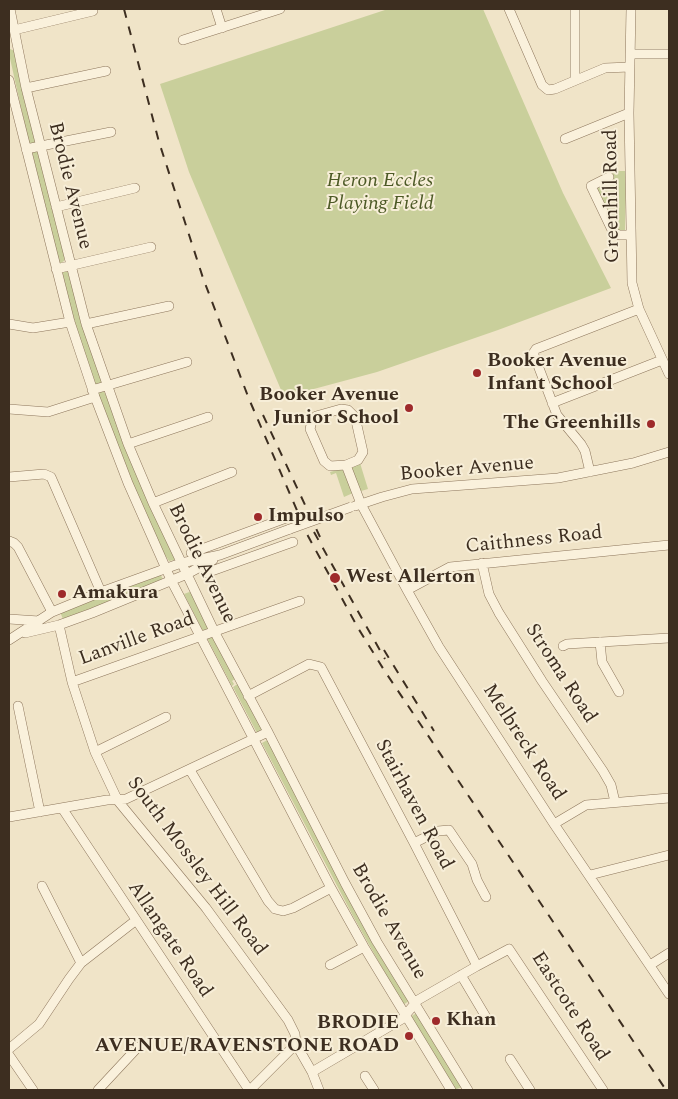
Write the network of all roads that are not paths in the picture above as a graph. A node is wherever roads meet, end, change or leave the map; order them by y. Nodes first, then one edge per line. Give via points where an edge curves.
1 (10, 9) edge
2 (216, 9) edge
3 (280, 9) edge
4 (510, 9) edge
5 (574, 9) edge
6 (631, 9) edge
7 (93, 11) dead end
8 (222, 28) junction
9 (14, 30) junction
10 (183, 40) dead end
11 (13, 44) edge
12 (630, 54) junction
13 (669, 54) edge
14 (630, 67) junction
15 (106, 71) dead end
16 (9, 80) edge
17 (574, 80) junction
18 (26, 88) junction
19 (629, 113) junction
20 (112, 132) dead end
21 (565, 139) dead end
22 (41, 146) junction
23 (26, 149) junction
24 (607, 182) dead end
25 (135, 188) dead end
26 (56, 207) junction
27 (631, 235) junction
28 (151, 247) dead end
29 (70, 266) junction
30 (56, 269) junction
31 (169, 306) dead end
32 (639, 309) junction
33 (70, 322) junction
34 (9, 324) edge
35 (86, 324) junction
36 (662, 360) junction
37 (187, 362) dead end
38 (669, 374) edge
39 (107, 385) junction
40 (93, 393) junction
41 (552, 403) junction
42 (9, 409) edge
43 (208, 417) dead end
44 (128, 444) junction
45 (669, 452) edge
46 (346, 464) junction
47 (232, 472) dead end
48 (590, 472) junction
49 (9, 477) edge
50 (153, 503) junction
51 (361, 504) junction
52 (286, 518) dead end
53 (239, 536) junction
54 (9, 541) edge
55 (293, 542) dead end
56 (669, 545) edge
57 (243, 547) junction
58 (197, 554) junction
59 (220, 556) junction
60 (248, 558) junction
61 (181, 563) junction
62 (482, 563) junction
63 (167, 568) junction
64 (206, 573) dead end
65 (187, 574) junction
66 (171, 580) junction
67 (407, 590) junction
68 (101, 592) junction
69 (300, 601) dead end
70 (52, 612) junction
71 (9, 619) edge
72 (39, 621) junction
73 (59, 625) junction
74 (214, 631) junction
75 (20, 634) junction
76 (200, 636) junction
77 (669, 638) edge
78 (9, 640) edge
79 (600, 642) junction
80 (563, 646) dead end
81 (72, 682) junction
82 (619, 692) dead end
83 (248, 696) junction
84 (18, 706) dead end
85 (166, 717) dead end
86 (268, 732) junction
87 (254, 739) junction
88 (95, 752) junction
89 (190, 770) junction
90 (669, 798) edge
91 (118, 801) junction
92 (616, 802) junction
93 (62, 808) junction
94 (40, 812) junction
95 (9, 818) edge
96 (554, 824) junction
97 (414, 843) junction
98 (669, 855) edge
99 (590, 875) junction
100 (42, 886) dead end
101 (331, 888) junction
102 (487, 892) dead end
103 (135, 921) junction
104 (364, 947) junction
105 (669, 953) edge
106 (81, 963) junction
107 (330, 965) dead end
108 (650, 965) junction
109 (477, 966) junction
110 (461, 975) junction
111 (669, 994) edge
112 (415, 1004) junction
113 (405, 1015) junction
114 (489, 1022) dead end
115 (296, 1044) junction
116 (138, 1047) dead end
117 (9, 1049) edge
118 (510, 1058) dead end
119 (10, 1059) edge
120 (312, 1072) junction
121 (365, 1076) dead end
122 (33, 1090) edge
123 (98, 1090) edge
124 (250, 1090) edge
125 (319, 1090) edge
126 (374, 1090) edge
127 (451, 1090) edge
128 (467, 1090) edge
129 (530, 1090) edge
130 (602, 1090) edge

1 - 9 street, Brodie Avenue
2 - 8 street
3 - 8 street
4 - 17 street via 542,85 548,90 555,90
5 - 17 street
6 - 12 street, Greenhill Road
7 - 9 street
8 - 10 street
9 - 11 street, Brodie Avenue
11 - 18 street, Brodie Avenue
12 - 13 street
12 - 14 street, Greenhill Road
14 - 17 street via 605,68
14 - 19 street, Greenhill Road
15 - 18 street
16 - 23 street, Brodie Avenue
18 - 22 street, Brodie Avenue
19 - 21 street
19 - 27 street, Greenhill Road
20 - 22 street
22 - 23 street
22 - 26 street, Brodie Avenue
23 - 30 street, Brodie Avenue
24 - 27 street via 591,186 613,232 619,236
25 - 26 street
26 - 29 street, Brodie Avenue
27 - 32 street, Greenhill Road via 632,283
28 - 29 street
29 - 30 street
29 - 35 street, Brodie Avenue
30 - 33 street, Brodie Avenue
31 - 35 street
32 - 36 street, Greenhill Road
32 - 41 street via 535,350
33 - 34 street via 32,328
33 - 40 street, Brodie Avenue
35 - 39 street, Brodie Avenue
36 - 38 street, Greenhill Road
36 - 41 street
37 - 39 street
39 - 40 street
39 - 44 street, Brodie Avenue
40 - 42 street via 48,412
40 - 63 street, Brodie Avenue via 128,483
41 - 48 street via 556,415 585,451
43 - 44 street
44 - 50 street, Brodie Avenue
45 - 48 street, Booker Avenue
46 - 46 street via 330,466 324,461 310,429 316,416 341,409 348,410 355,418 363,452 360,458
46 - 51 street, Melbreck Road
47 - 50 street
48 - 51 street, Booker Avenue via 544,481 412,489
49 - 68 street via 44,474 51,477
50 - 61 street, Brodie Avenue
51 - 57 street, Booker Avenue, bridge
51 - 67 street, Melbreck Road
52 - 53 street, Booker Avenue
53 - 57 street
53 - 58 street, Booker Avenue
54 - 70 street via 18,547
55 - 60 street
56 - 62 street, Caithness Road
57 - 59 street, Booker Avenue
57 - 60 street
58 - 59 street, Booker Avenue
58 - 61 street, Booker Avenue
59 - 65 street, Booker Avenue
60 - 64 street
61 - 63 street, Booker Avenue
61 - 65 street, Brodie Avenue
62 - 67 street, Caithness Road via 450,567
62 - 92 street, Stroma Road via 489,594 499,613 604,771
63 - 66 street, Brodie Avenue
63 - 68 street, Booker Avenue
65 - 66 street, Booker Avenue
65 - 74 street, Brodie Avenue
66 - 73 street, Booker Avenue
66 - 76 street, Brodie Avenue
67 - 96 street, Melbreck Road via 439,647
68 - 70 street, Booker Avenue
69 - 74 street, Lanville Road
70 - 72 street, Booker Avenue
71 - 72 street
72 - 75 street, Booker Avenue
73 - 75 street, Booker Avenue
73 - 81 street, South Mossley Hill Road
74 - 76 street, Lanville Road
74 - 83 street, Brodie Avenue
75 - 78 street
76 - 81 street, Lanville Road
76 - 87 street, Brodie Avenue
77 - 79 street
79 - 80 street
79 - 82 street via 602,662
81 - 88 street, South Mossley Hill Road
83 - 86 street, Brodie Avenue
83 - 97 street, Stairhaven Road via 309,664 320,667
84 - 94 street
85 - 88 street
86 - 87 street
86 - 112 street, Brodie Avenue via 345,883
87 - 89 street
87 - 101 street, Brodie Avenue
88 - 91 street, South Mossley Hill Road
89 - 91 street
89 - 101 street via 275,910 293,908
90 - 92 street
91 - 93 street
91 - 115 street, South Mossley Hill Road via 206,908 270,994 288,1020
92 - 96 street via 586,805
93 - 94 street
93 - 103 street, Allangate Road
94 - 95 street
96 - 99 street, Melbreck Road
97 - 102 street via 438,831 449,830
97 - 109 street, Stairhaven Road
98 - 99 street
99 - 108 street, Melbreck Road
100 - 106 street
101 - 104 street, Brodie Avenue
103 - 106 street
103 - 124 street, Allangate Road
104 - 107 street
104 - 113 street, Brodie Avenue
105 - 108 street
106 - 117 street via 39,1024
108 - 111 street, Melbreck Road
109 - 110 street
109 - 130 street, Eastcote Road via 509,949
110 - 112 street
110 - 114 street
112 - 113 street
112 - 128 street, Brodie Avenue
113 - 120 street
113 - 127 street, Brodie Avenue
115 - 120 street, South Mossley Hill Road
115 - 124 street
116 - 123 street
118 - 129 street
119 - 122 street
120 - 125 street, South Mossley Hill Road
121 - 126 street

